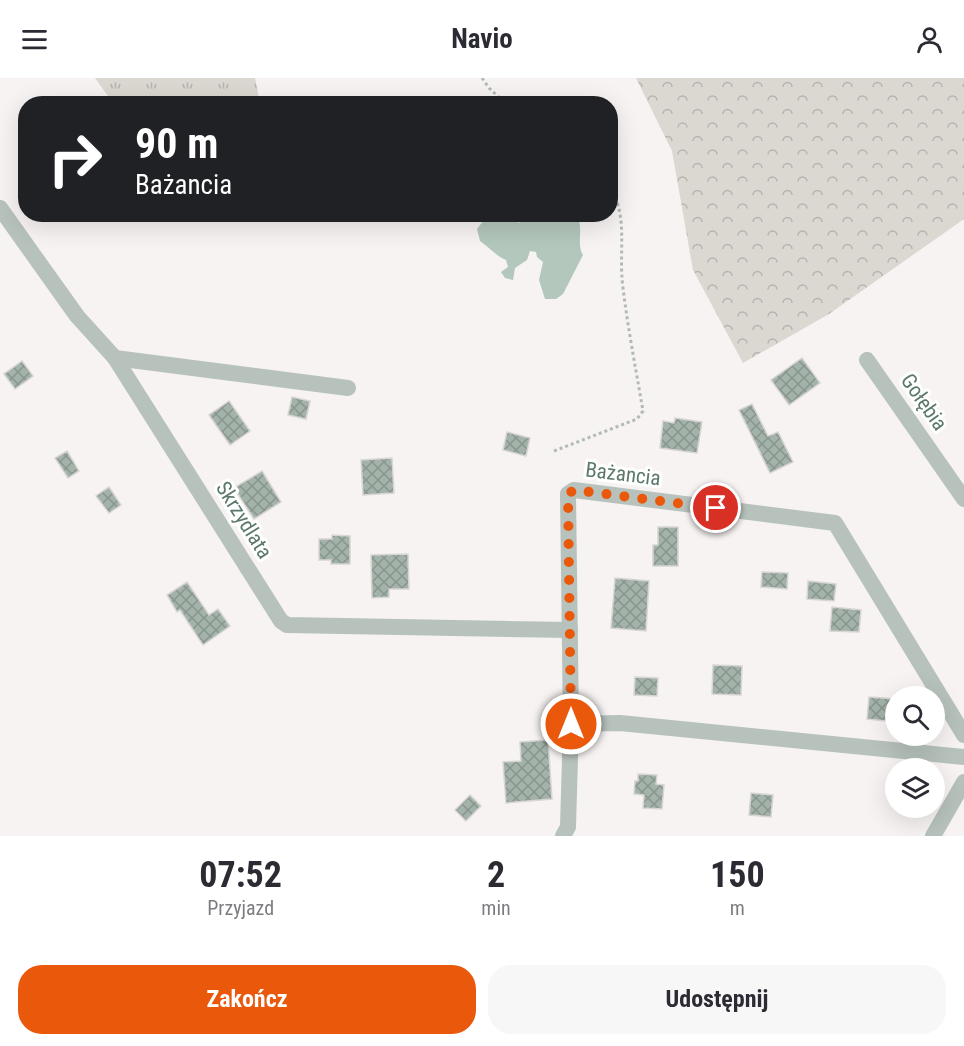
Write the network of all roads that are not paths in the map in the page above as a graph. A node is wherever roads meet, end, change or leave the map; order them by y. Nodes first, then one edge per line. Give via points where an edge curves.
1 (0, 208) edge
2 (115, 358) junction
3 (867, 360) dead end
4 (348, 388) dead end
5 (964, 499) edge
6 (570, 630) junction
7 (571, 724) junction
8 (964, 735) edge
9 (964, 756) edge
10 (964, 782) edge
11 (563, 836) edge
12 (933, 836) edge

1 - 2 street, Skrzydlata via 77,316
2 - 4 street
2 - 6 street, Skrzydlata via 287,625
3 - 5 street, Gołębia
6 - 7 street, Bażancia
6 - 8 street, Bażancia via 568,494 574,490 835,523
7 - 9 street via 620,723
7 - 11 street, Bażancia via 568,827
10 - 12 street

